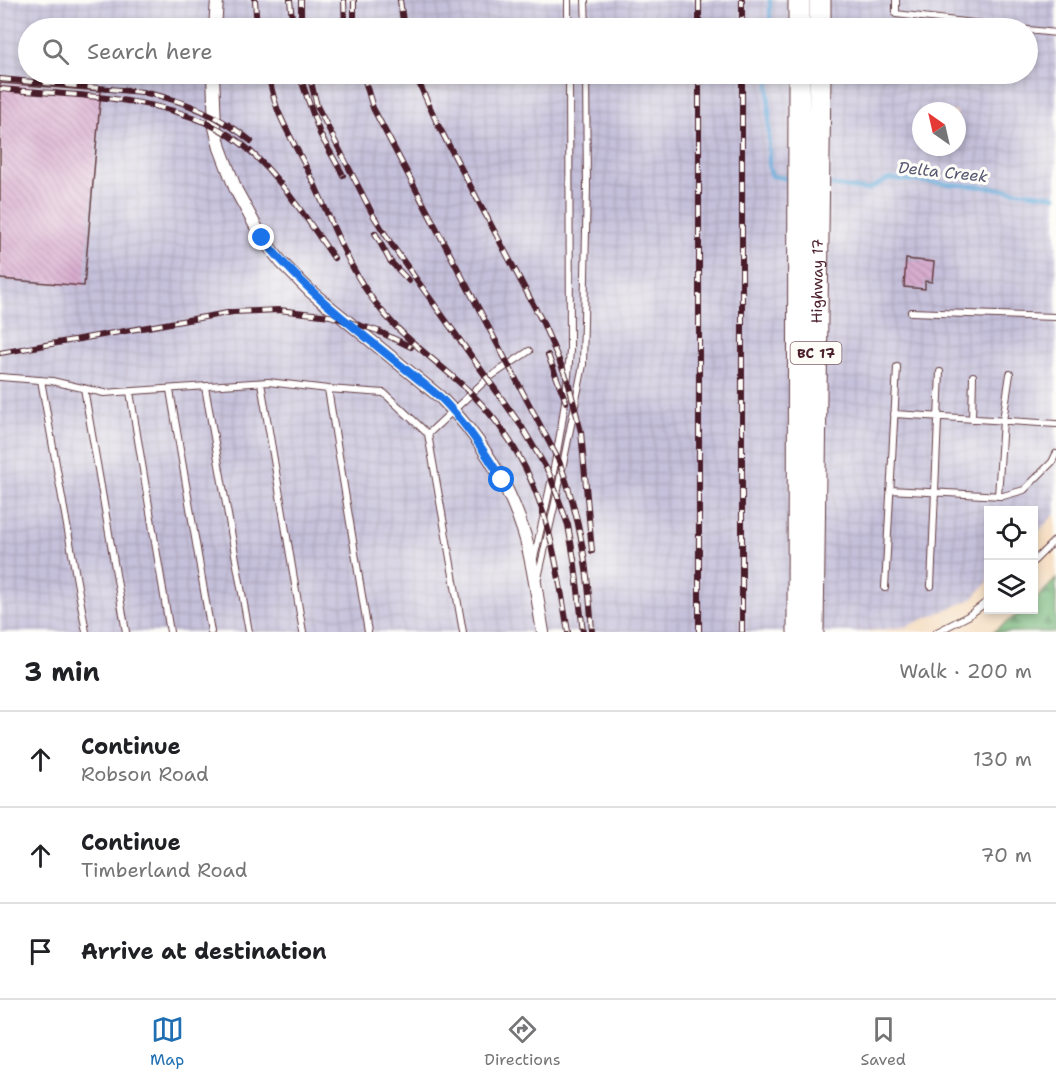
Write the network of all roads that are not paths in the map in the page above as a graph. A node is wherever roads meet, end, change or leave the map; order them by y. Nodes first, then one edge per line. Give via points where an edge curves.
1 (217, 0) edge
2 (568, 0) edge
3 (585, 0) edge
4 (799, 0) edge
5 (820, 0) edge
6 (896, 0) edge
7 (216, 18) edge
8 (568, 18) edge
9 (586, 18) edge
10 (799, 18) edge
11 (820, 18) edge
12 (930, 18) edge
13 (1038, 31) edge
14 (1056, 33) edge
15 (213, 84) edge
16 (569, 84) edge
17 (586, 84) edge
18 (799, 84) edge
19 (820, 84) edge
20 (911, 312) dead end
21 (1056, 317) edge
22 (529, 351) dead end
23 (897, 367) dead end
24 (940, 372) dead end
25 (1010, 374) dead end
26 (973, 376) dead end
27 (0, 377) edge
28 (41, 380) junction
29 (261, 383) junction
30 (205, 387) junction
31 (84, 388) junction
32 (328, 389) junction
33 (170, 390) junction
34 (130, 392) junction
35 (454, 411) junction
36 (894, 414) junction
37 (938, 417) junction
38 (972, 419) junction
39 (1003, 420) junction
40 (1056, 424) edge
41 (428, 434) junction
42 (1056, 454) edge
43 (890, 490) junction
44 (935, 493) junction
45 (998, 496) junction
46 (1056, 539) edge
47 (1035, 560) edge
48 (532, 567) junction
49 (931, 586) dead end
50 (535, 587) junction
51 (885, 588) dead end
52 (984, 604) edge
53 (86, 632) edge
54 (126, 632) edge
55 (170, 632) edge
56 (211, 632) edge
57 (249, 632) edge
58 (303, 632) edge
59 (368, 632) edge
60 (463, 632) edge
61 (543, 632) edge
62 (798, 632) edge
63 (813, 632) edge
64 (938, 632) edge

1 - 7 street
2 - 8 lane
3 - 9 lane
4 - 10 highway
5 - 11 highway
6 - 12 lane via 896,14
13 - 14 lane
15 - 35 street via 215,127 228,171 262,238 310,291
16 - 48 lane via 568,381
17 - 50 lane via 583,365
18 - 62 highway, Highway 17 / BC 17
19 - 63 highway, Highway 17 / BC 17
20 - 21 lane
22 - 35 lane via 487,379
23 - 36 lane
24 - 37 lane
25 - 39 lane
26 - 38 lane
27 - 28 lane
28 - 31 lane
28 - 53 lane
29 - 30 lane
29 - 32 lane
29 - 58 lane
30 - 33 lane
30 - 57 lane
31 - 34 lane via 104,393
31 - 54 lane
32 - 41 lane via 384,393
32 - 59 lane
33 - 34 lane
33 - 56 lane
34 - 55 lane
35 - 41 lane
35 - 48 street via 502,480 524,533
36 - 37 lane
36 - 43 lane
37 - 38 lane
37 - 44 lane
38 - 39 lane
39 - 40 lane
39 - 45 lane
41 - 60 lane
42 - 45 lane via 1024,490
43 - 44 lane
43 - 51 lane
44 - 45 lane
44 - 49 lane
46 - 47 lane
48 - 50 street
50 - 61 street
52 - 64 lane

